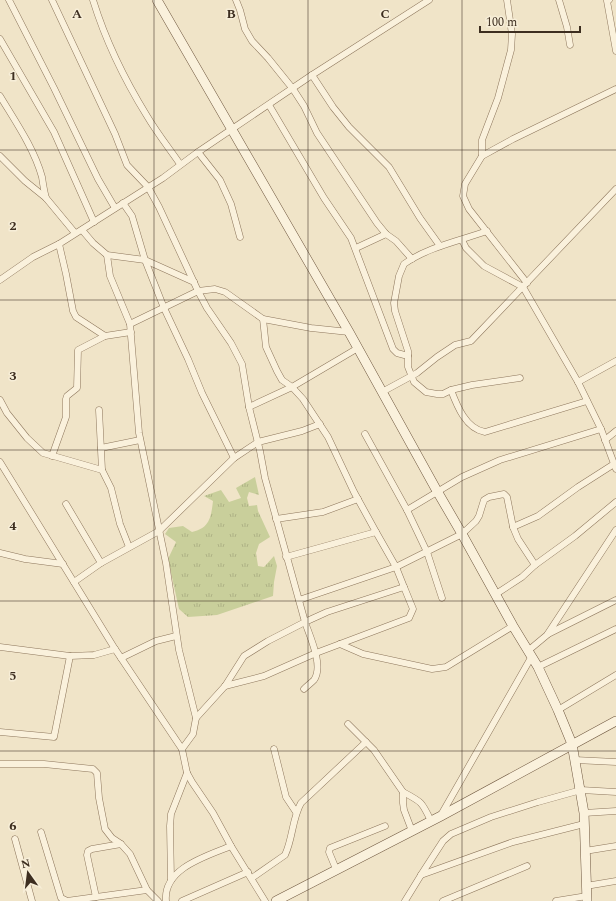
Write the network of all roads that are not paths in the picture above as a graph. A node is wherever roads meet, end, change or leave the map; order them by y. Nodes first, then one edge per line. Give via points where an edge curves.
1 (9, 0) edge
2 (52, 0) edge
3 (93, 0) edge
4 (157, 0) edge
5 (236, 0) edge
6 (429, 0) edge
7 (507, 0) edge
8 (559, 0) edge
9 (608, 0) edge
10 (0, 39) edge
11 (570, 45) dead end
12 (616, 50) edge
13 (312, 75) junction
14 (293, 89) junction
15 (616, 89) edge
16 (0, 96) edge
17 (269, 105) junction
18 (232, 129) junction
19 (198, 152) junction
20 (0, 156) edge
21 (482, 156) junction
22 (180, 164) junction
23 (148, 187) junction
24 (616, 189) edge
25 (46, 198) junction
26 (123, 203) junction
27 (115, 208) junction
28 (94, 222) junction
29 (82, 230) junction
30 (486, 231) junction
31 (75, 234) junction
32 (386, 234) junction
33 (240, 237) dead end
34 (462, 240) junction
35 (59, 244) junction
36 (440, 246) junction
37 (356, 248) junction
38 (107, 255) junction
39 (412, 259) junction
40 (145, 260) junction
41 (0, 280) edge
42 (194, 282) junction
43 (525, 285) junction
44 (198, 291) junction
45 (164, 308) junction
46 (263, 319) junction
47 (130, 324) junction
48 (131, 332) junction
49 (350, 332) junction
50 (105, 336) junction
51 (358, 348) junction
52 (408, 356) junction
53 (616, 361) edge
54 (411, 376) junction
55 (520, 378) dead end
56 (578, 382) junction
57 (292, 387) junction
58 (451, 390) junction
59 (382, 392) junction
60 (0, 400) edge
61 (587, 401) junction
62 (249, 407) junction
63 (99, 410) dead end
64 (320, 424) junction
65 (601, 429) junction
66 (616, 431) edge
67 (365, 434) dead end
68 (140, 440) junction
69 (605, 440) junction
70 (258, 442) junction
71 (101, 448) junction
72 (52, 456) junction
73 (234, 458) junction
74 (0, 462) edge
75 (615, 467) edge
76 (102, 470) junction
77 (437, 491) junction
78 (358, 499) junction
79 (616, 502) edge
80 (66, 504) dead end
81 (407, 510) junction
82 (276, 519) junction
83 (513, 527) junction
84 (616, 530) edge
85 (159, 531) junction
86 (376, 532) junction
87 (462, 534) junction
88 (129, 547) junction
89 (427, 552) junction
90 (0, 553) edge
91 (286, 557) junction
92 (101, 563) junction
93 (63, 564) junction
94 (535, 565) junction
95 (396, 567) junction
96 (74, 582) junction
97 (404, 587) junction
98 (496, 594) junction
99 (442, 598) dead end
100 (299, 600) junction
101 (616, 600) edge
102 (305, 622) junction
103 (513, 626) junction
104 (616, 629) edge
105 (547, 635) junction
106 (176, 636) junction
107 (340, 644) junction
108 (0, 647) edge
109 (115, 649) junction
110 (316, 653) junction
111 (530, 653) junction
112 (70, 656) junction
113 (121, 658) junction
114 (538, 667) junction
115 (616, 675) edge
116 (225, 686) junction
117 (304, 689) dead end
118 (558, 710) junction
119 (196, 718) junction
120 (616, 721) edge
121 (348, 724) dead end
122 (0, 732) edge
123 (366, 742) junction
124 (572, 744) junction
125 (182, 749) junction
126 (274, 749) dead end
127 (575, 760) junction
128 (616, 762) edge
129 (0, 764) edge
130 (187, 773) junction
131 (581, 790) junction
132 (403, 792) junction
133 (616, 792) edge
134 (616, 810) edge
135 (296, 812) junction
136 (584, 813) junction
137 (441, 816) junction
138 (431, 821) junction
139 (584, 824) junction
140 (385, 826) dead end
141 (412, 831) junction
142 (41, 832) dead end
143 (15, 840) dead end
144 (121, 844) junction
145 (231, 846) junction
146 (616, 846) edge
147 (585, 851) junction
148 (527, 866) dead end
149 (336, 869) junction
150 (248, 872) junction
151 (421, 875) junction
152 (252, 878) junction
153 (172, 880) junction
154 (616, 881) edge
155 (586, 886) junction
156 (147, 890) junction
157 (96, 897) junction
158 (587, 898) edge
159 (165, 900) edge
160 (32, 901) edge
161 (158, 901) edge
162 (182, 901) edge
163 (265, 901) edge
164 (276, 901) edge
165 (405, 901) edge
166 (444, 901) edge
167 (556, 901) edge

1 - 27 street
2 - 23 street via 127,165
3 - 22 street via 115,55 131,86 147,116
4 - 18 street
5 - 14 street via 245,29 252,41
6 - 13 street
7 - 21 street via 512,34 511,50 498,98 482,140
8 - 11 street
9 - 12 street
10 - 28 street via 54,132
13 - 14 street
13 - 36 street via 333,108 389,168
14 - 17 street
14 - 32 street via 317,133
15 - 21 street
16 - 25 street via 37,163
17 - 18 street
17 - 37 street
18 - 19 street
18 - 49 street
19 - 22 street
19 - 33 street via 220,180 231,204
20 - 25 street
21 - 30 street via 465,184 463,196 469,209
22 - 23 street
23 - 26 street
23 - 42 street
24 - 43 street
25 - 31 street
26 - 27 street
26 - 40 street via 132,216
27 - 28 street
28 - 29 street
29 - 31 street
29 - 38 street
30 - 34 street
30 - 43 street
31 - 35 street
32 - 37 street
32 - 39 street
34 - 36 street
34 - 43 street via 466,248 484,266
35 - 41 street via 33,257
35 - 50 street via 73,311 76,317
36 - 39 street
37 - 52 street via 393,349
38 - 40 street
38 - 47 street via 110,276
39 - 52 street via 404,264 399,276 394,303
40 - 42 street
40 - 45 street
42 - 44 street
43 - 54 street via 471,342 455,345
43 - 56 street
44 - 45 street
44 - 46 street via 215,289 225,292
44 - 62 street via 242,364
45 - 47 street
45 - 73 street
46 - 49 street
46 - 57 street via 266,347 282,380
47 - 48 street
48 - 50 street
48 - 68 street
49 - 51 street
50 - 72 street via 78,350 77,388 66,398 66,417
51 - 57 street
51 - 59 street
52 - 54 street
53 - 56 street
54 - 58 street via 414,382 431,394 443,394
54 - 59 street
55 - 58 street
56 - 61 street
57 - 62 street
57 - 64 street
58 - 61 street via 462,415 477,431 485,432
59 - 77 street
60 - 72 street via 27,438 43,453
61 - 65 street
62 - 70 street
63 - 71 street
64 - 70 street
64 - 78 street
65 - 69 street
65 - 77 street via 500,460
66 - 69 street
67 - 81 street
68 - 71 street
68 - 85 street
69 - 75 street
70 - 73 street
70 - 82 street
71 - 76 street
72 - 76 street
73 - 85 street
74 - 93 street
75 - 83 street via 578,487 538,516
76 - 88 street via 111,488
77 - 81 street
77 - 87 street
78 - 82 street via 323,512
78 - 86 street
79 - 94 street
80 - 92 street
81 - 89 street
82 - 91 street
83 - 87 street via 507,497 504,494 484,500 476,521
83 - 94 street
84 - 105 street
85 - 88 street
85 - 106 street
86 - 91 street
86 - 95 street
87 - 89 street
87 - 98 street
88 - 92 street
89 - 95 street
89 - 99 street
90 - 93 street
91 - 100 street
92 - 96 street
93 - 96 street
94 - 98 street
95 - 97 street
95 - 100 street
96 - 109 street
97 - 102 street via 327,612
97 - 107 street via 413,609 409,618
98 - 103 street
100 - 102 street
101 - 105 street
102 - 110 street
102 - 116 street via 244,656
103 - 107 street via 446,667 432,668 363,654
103 - 111 street
104 - 114 street
105 - 111 street
106 - 113 street via 156,641
106 - 119 street
107 - 110 street
108 - 112 street
109 - 112 street via 94,655
109 - 113 street
110 - 116 street via 264,676
110 - 117 street via 318,673
111 - 114 street
111 - 137 street
112 - 122 street via 54,737
113 - 125 street
114 - 118 street
115 - 118 street
116 - 119 street
118 - 124 street
119 - 125 street via 193,734
120 - 124 street
121 - 123 street
123 - 132 street
123 - 135 street via 301,803
124 - 127 street
124 - 137 street
125 - 130 street
126 - 135 street via 286,797
127 - 128 street
127 - 131 street
129 - 144 street via 44,764 93,769 98,773 99,798 105,829
130 - 145 street
130 - 153 street via 171,814
131 - 133 street
131 - 136 street
131 - 151 street via 491,817 451,834 443,841
132 - 138 street via 424,805
132 - 141 street via 404,810
134 - 136 street
135 - 152 street via 286,855
136 - 139 street
137 - 138 street
138 - 141 street
139 - 147 street
139 - 151 street via 513,842
140 - 149 street via 330,848 329,852
141 - 149 street
142 - 157 street via 61,898 67,901
143 - 160 street
144 - 156 street via 130,854
144 - 157 street via 88,851
145 - 150 street
145 - 153 street via 188,865
146 - 147 street
147 - 155 street
148 - 166 street
149 - 164 street
150 - 152 street
150 - 162 street
151 - 165 street
152 - 163 street
153 - 159 street
154 - 155 street
155 - 158 street
156 - 157 street
156 - 161 street
158 - 167 street

